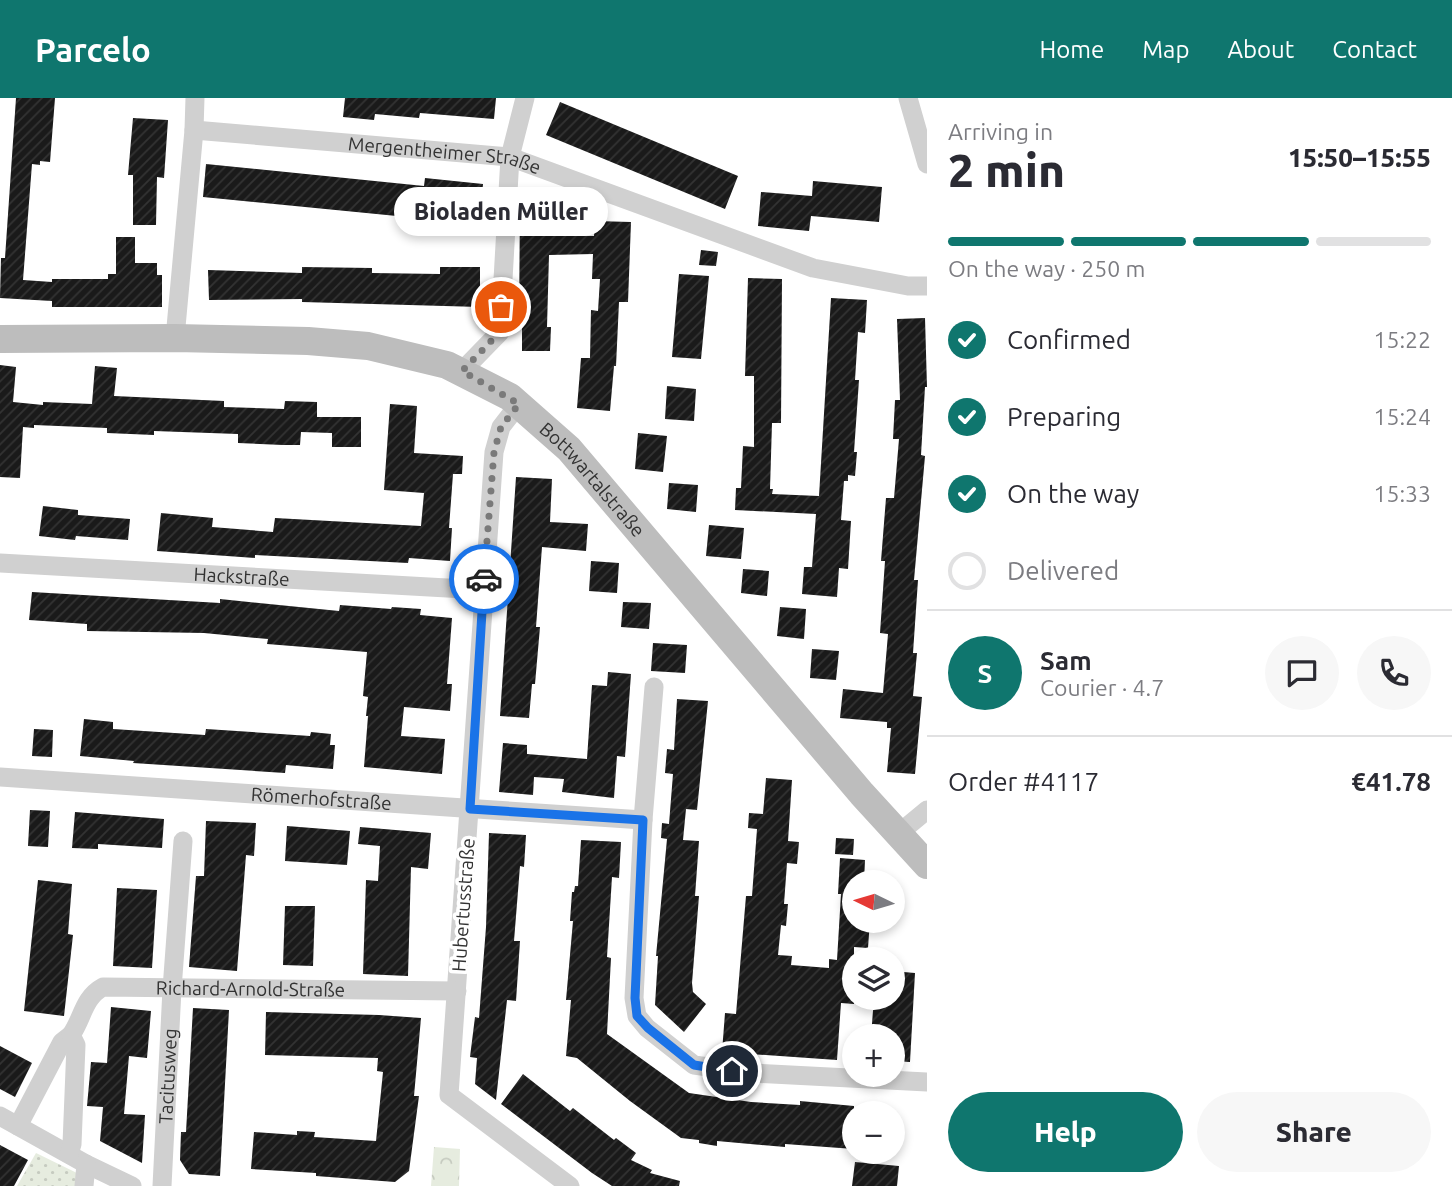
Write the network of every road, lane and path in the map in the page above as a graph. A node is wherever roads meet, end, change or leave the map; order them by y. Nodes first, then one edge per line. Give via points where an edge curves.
1 (195, 98) edge
2 (525, 98) edge
3 (908, 98) edge
4 (194, 131) junction
5 (510, 158) junction
6 (927, 164) edge
7 (927, 286) edge
8 (175, 338) junction
9 (0, 339) edge
10 (462, 371) junction
11 (519, 404) junction
12 (0, 563) edge
13 (483, 590) junction
14 (654, 687) dead end
15 (0, 777) edge
16 (470, 809) junction
17 (927, 810) edge
18 (643, 820) junction
19 (898, 834) junction
20 (183, 841) dead end
21 (924, 858) edge
22 (172, 989) junction
23 (457, 991) junction
24 (71, 1035) junction
25 (927, 1082) edge
26 (0, 1116) edge
27 (18, 1126) junction
28 (77, 1159) junction
29 (84, 1186) edge
30 (132, 1186) edge
31 (162, 1186) edge
32 (570, 1186) edge

1 - 4 street
2 - 5 street
3 - 6 street
4 - 5 street, Mergentheimer Straße
4 - 8 street
5 - 7 street, Mergentheimer Straße via 813,268
5 - 10 street via 500,332
8 - 9 main road, Bottwartalstraße
8 - 10 main road, Bottwartalstraße via 368,346
10 - 11 main road, Bottwartalstraße
11 - 13 street, Hubertusstraße via 501,427 494,452
11 - 19 main road, Bottwartalstraße via 569,449
12 - 13 street, Hackstraße
13 - 16 street, Hubertusstraße
14 - 18 street
15 - 16 street, Römerhofstraße
16 - 18 street, Römerhofstraße
16 - 23 street, Hubertusstraße
17 - 19 street
18 - 25 street via 635,998 637,1016 648,1028 694,1065 752,1073
19 - 21 main road, Bottwartalstraße
20 - 22 street, Tacitusweg
22 - 23 street, Richard-Arnold-Straße
22 - 24 street, Richard-Arnold-Straße via 103,988 93,992
22 - 31 street, Tacitusweg
23 - 32 street, Hubertusstraße via 449,1095
24 - 27 street, Richard-Arnold-Straße via 62,1042
24 - 28 street via 76,1045 72,1144
26 - 27 street
27 - 28 street
28 - 29 street
28 - 30 street

